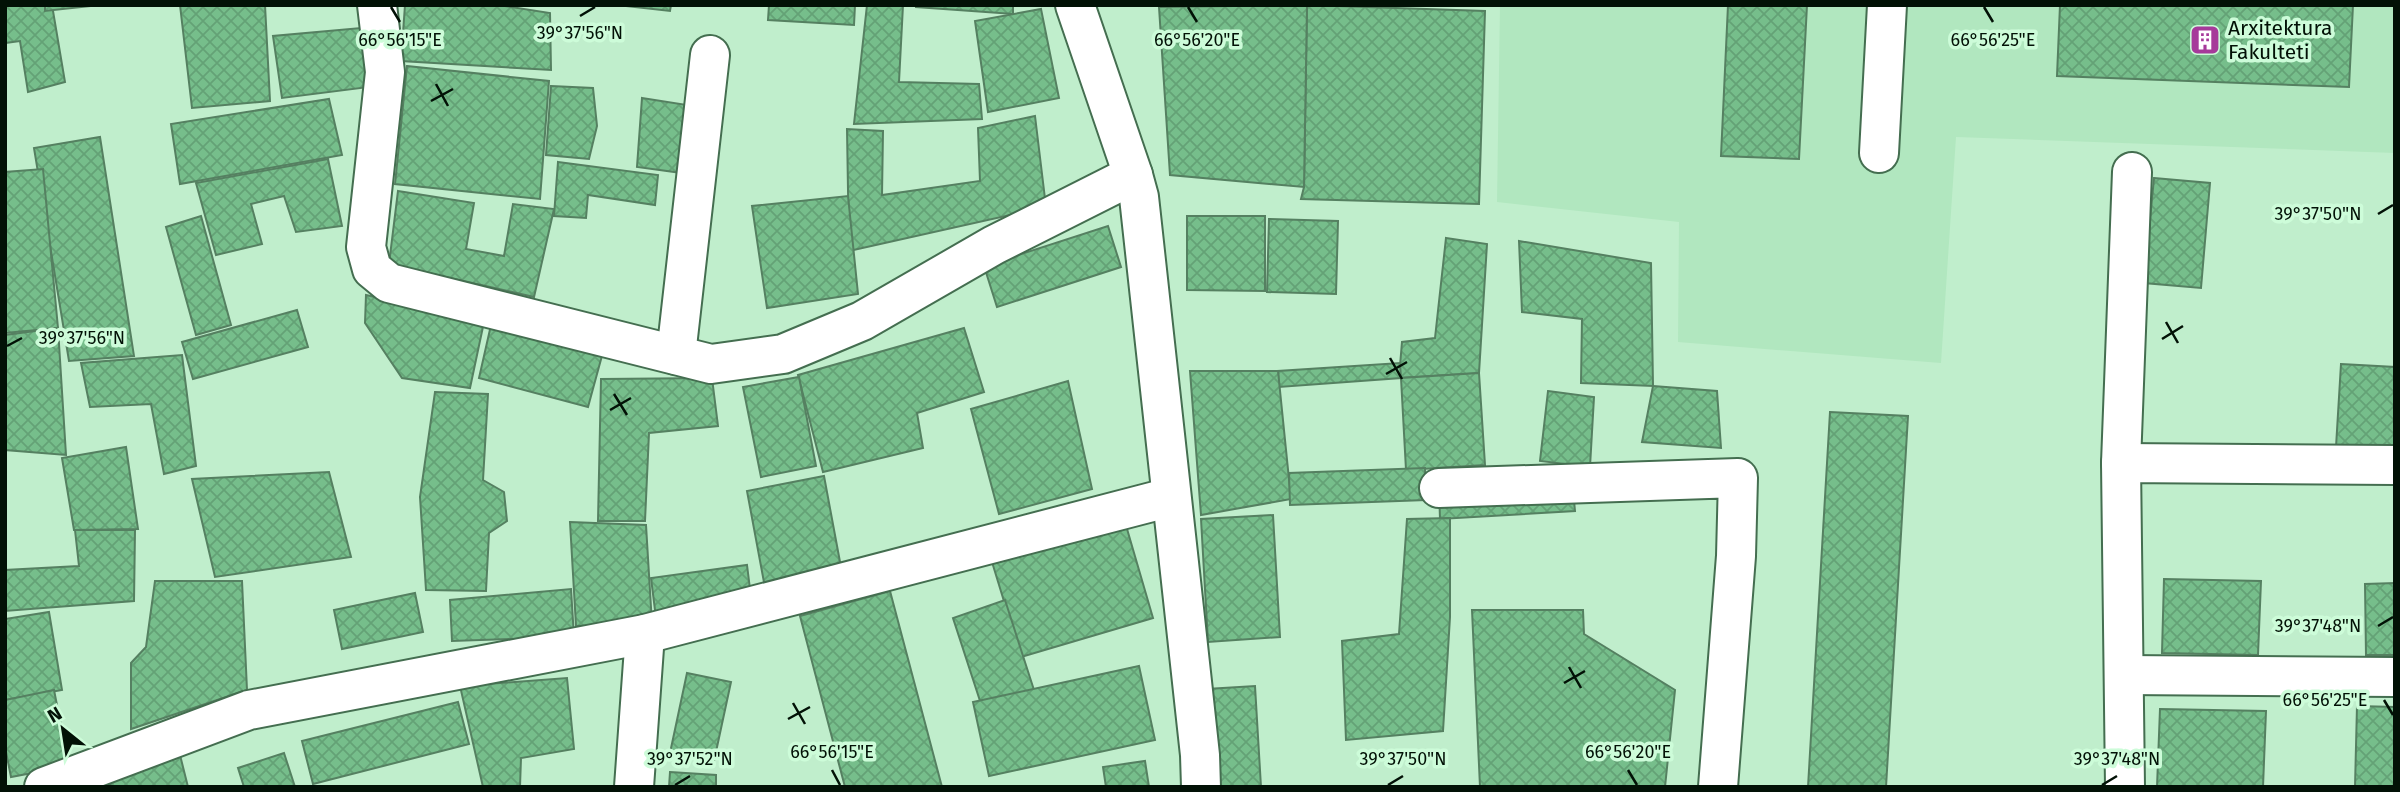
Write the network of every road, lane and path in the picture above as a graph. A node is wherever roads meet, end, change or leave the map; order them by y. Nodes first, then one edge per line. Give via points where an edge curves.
1 (377, 5) edge
2 (1075, 5) edge
3 (1887, 5) edge
4 (710, 55) dead end
5 (1879, 153) dead end
6 (2132, 172) dead end
7 (1133, 175) junction
8 (676, 355) junction
9 (2121, 463) junction
10 (2395, 465) edge
11 (1439, 488) dead end
12 (1171, 497) junction
13 (645, 634) junction
14 (2124, 675) junction
15 (2395, 677) edge
16 (44, 787) edge
17 (634, 787) edge
18 (1200, 787) edge
19 (1718, 787) edge
20 (2125, 787) edge

1 - 8 street via 386,72 366,247 372,269 389,283
2 - 7 street
3 - 5 street
4 - 8 street
6 - 9 street
7 - 8 street via 994,245 862,321 783,354 711,364
7 - 12 street
9 - 10 street
9 - 14 street
11 - 19 street via 1738,478
12 - 13 street
12 - 18 street
13 - 16 street via 249,710
13 - 17 street
14 - 15 street
14 - 20 street

